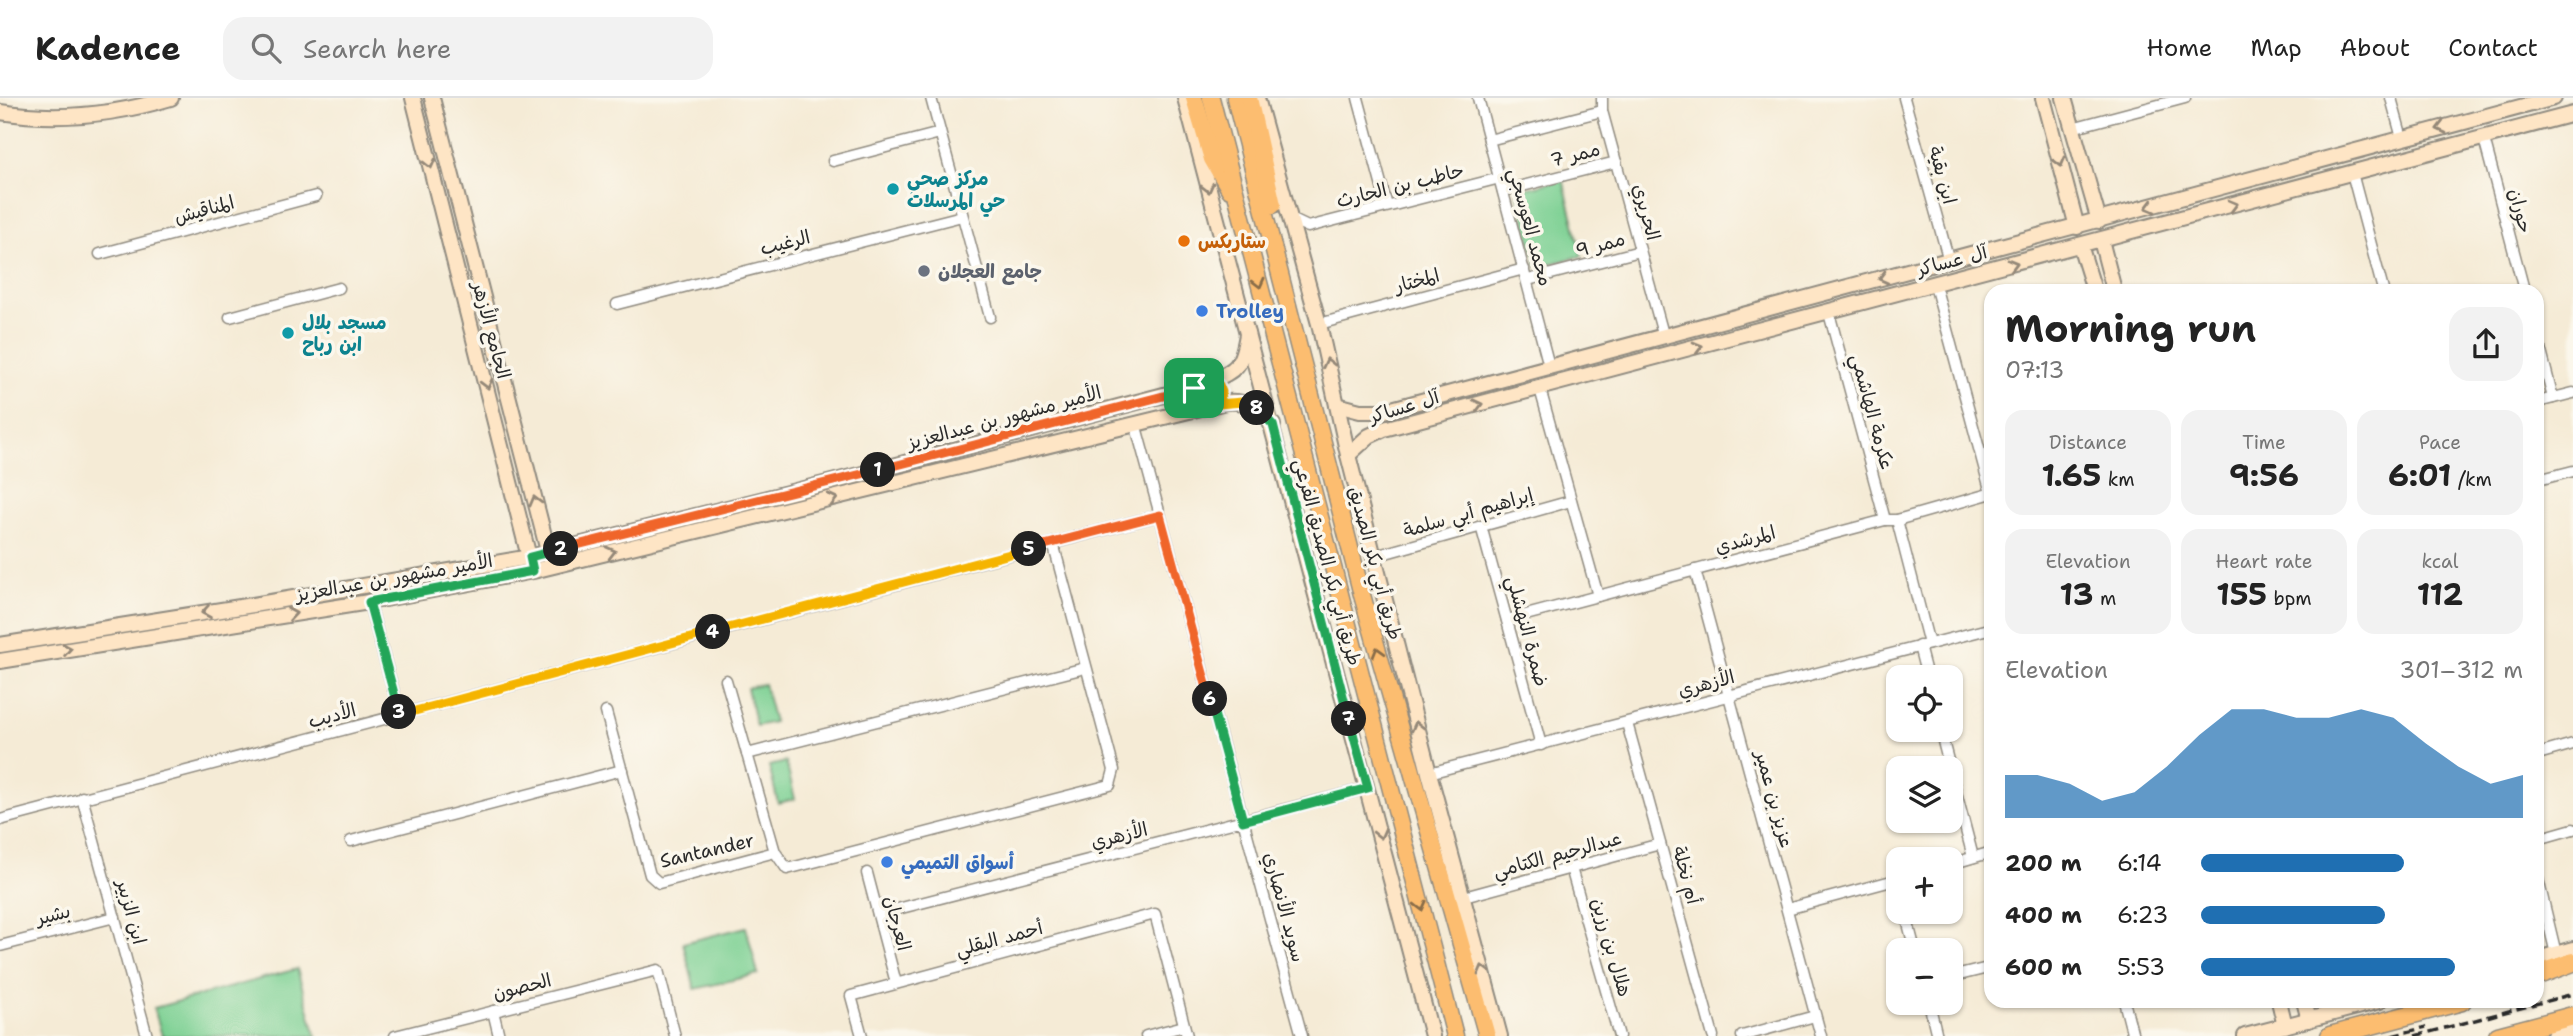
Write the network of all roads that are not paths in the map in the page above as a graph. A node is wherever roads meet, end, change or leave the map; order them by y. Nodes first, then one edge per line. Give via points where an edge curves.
1 (171, 98) edge
2 (413, 98) edge
3 (432, 98) edge
4 (931, 98) edge
5 (1185, 98) edge
6 (1194, 98) edge
7 (1211, 98) edge
8 (1235, 98) edge
9 (1249, 98) edge
10 (1257, 98) edge
11 (1358, 98) edge
12 (1478, 98) edge
13 (1602, 98) edge
14 (1904, 98) edge
15 (2043, 98) edge
16 (2064, 98) edge
17 (2185, 98) edge
18 (2391, 98) edge
19 (2554, 98) edge
20 (2171, 100) edge
21 (2514, 109) junction
22 (1602, 111) junction
23 (0, 112) edge
24 (2573, 114) edge
25 (2072, 128) junction
26 (2519, 128) junction
27 (940, 133) junction
28 (2402, 138) junction
29 (2484, 139) junction
30 (1489, 140) junction
31 (833, 161) dead end
32 (1616, 162) junction
33 (2352, 173) junction
34 (1500, 178) junction
35 (1503, 191) junction
36 (316, 196) dead end
37 (1238, 200) junction
38 (1387, 206) junction
39 (962, 216) junction
40 (1289, 218) junction
41 (2099, 221) junction
42 (1308, 226) junction
43 (2077, 227) junction
44 (2101, 240) junction
45 (2080, 245) junction
46 (1297, 247) junction
47 (1640, 251) junction
48 (100, 254) dead end
49 (1948, 261) junction
50 (1524, 269) junction
51 (1280, 271) junction
52 (478, 276) junction
53 (2110, 276) junction
54 (460, 281) junction
55 (1528, 281) junction
56 (2092, 284) edge
57 (2093, 284) edge
58 (2112, 284) edge
59 (2382, 284) edge
60 (2522, 284) edge
61 (1935, 285) junction
62 (339, 288) dead end
63 (617, 304) dead end
64 (1829, 313) junction
65 (230, 317) dead end
66 (990, 317) dead end
67 (1319, 324) junction
68 (1247, 334) junction
69 (1662, 334) junction
70 (1602, 352) junction
71 (2544, 363) edge
72 (1549, 366) junction
73 (1608, 371) junction
74 (1212, 381) junction
75 (1540, 389) junction
76 (2573, 393) edge
77 (2553, 398) junction
78 (2544, 400) edge
79 (1218, 404) junction
80 (1337, 405) junction
81 (1384, 411) junction
82 (1135, 423) junction
83 (1273, 425) junction
84 (1384, 429) junction
85 (1348, 455) junction
86 (1984, 467) edge
87 (2573, 473) edge
88 (2544, 479) edge
89 (1984, 495) edge
90 (1571, 501) junction
91 (1160, 515) junction
92 (1885, 520) junction
93 (1897, 520) junction
94 (1481, 526) junction
95 (1053, 543) junction
96 (1375, 556) junction
97 (550, 560) junction
98 (531, 564) junction
99 (1695, 570) junction
100 (1598, 596) junction
101 (369, 602) junction
102 (1507, 620) junction
103 (1984, 630) edge
104 (0, 645) edge
105 (1924, 645) junction
106 (0, 661) edge
107 (1926, 665) edge
108 (1086, 667) junction
109 (726, 680) dead end
110 (1728, 695) junction
111 (606, 712) dead end
112 (400, 715) junction
113 (1627, 723) junction
114 (2573, 744) edge
115 (1541, 745) junction
116 (2544, 752) edge
117 (747, 754) junction
118 (622, 770) junction
119 (1429, 773) junction
120 (1368, 788) junction
121 (82, 797) junction
122 (1963, 818) edge
123 (0, 820) edge
124 (1243, 821) junction
125 (2573, 829) edge
126 (2544, 837) edge
127 (351, 841) dead end
128 (1660, 844) junction
129 (775, 852) junction
130 (1984, 854) edge
131 (1973, 857) junction
132 (1963, 860) edge
133 (1571, 868) junction
134 (867, 873) dead end
135 (1886, 885) edge
136 (1464, 897) junction
137 (2544, 904) edge
138 (1787, 909) junction
139 (878, 914) junction
140 (115, 916) junction
141 (0, 946) edge
142 (2573, 949) edge
143 (2556, 954) junction
144 (2544, 957) edge
145 (2573, 962) edge
146 (1984, 969) edge
147 (2573, 972) edge
148 (2544, 973) edge
149 (1963, 974) edge
150 (2544, 979) edge
151 (896, 983) junction
152 (2126, 1008) edge
153 (2280, 1008) edge
154 (2306, 1008) edge
155 (2354, 1008) edge
156 (2436, 1008) edge
157 (493, 1011) junction
158 (1932, 1015) edge
159 (1815, 1016) junction
160 (2573, 1016) edge
161 (2309, 1020) junction
162 (2284, 1026) junction
163 (1186, 1031) edge
164 (2573, 1032) edge
165 (147, 1036) edge
166 (395, 1036) edge
167 (499, 1036) edge
168 (676, 1036) edge
169 (862, 1036) edge
170 (1146, 1036) edge
171 (1302, 1036) edge
172 (1432, 1036) edge
173 (1455, 1036) edge
174 (1487, 1036) edge
175 (1500, 1036) edge
176 (1619, 1036) edge
177 (1713, 1036) edge
178 (1742, 1036) edge
179 (1821, 1036) edge
180 (1937, 1036) edge
181 (2133, 1036) edge
182 (2245, 1036) edge
183 (2330, 1036) edge
184 (2498, 1036) edge
185 (2554, 1036) edge

1 - 23 street via 76,117
2 -> 54 street, الجامع الأزهر
3 - 52 street, الجامع الأزهر
4 - 27 street
5 -> 68 street, طريق أبي بكر الصديق الفرعي
6 - 37 main road via 1212,159
7 - 37 main road
8 - 51 main road, طريق أبي بكر الصديق
9 - 51 main road via 1284,249
10 - 40 street
11 - 38 street
12 - 30 street, محمد العوسجي
13 - 22 street, الحريري
14 - 49 street, ابن بقية
15 -> 43 street
16 - 25 street
17 - 20 street
18 - 28 street
19 - 21 street, آل عساكر
20 - 25 street
21 - 26 street
21 -> 28 street, آل عساكر
22 - 30 street
22 - 32 street, الحريري
24 - 26 street, آل عساكر
25 - 41 street
26 - 29 street, آل عساكر
27 - 31 street
27 - 39 street
28 -> 41 street, آل عساكر
29 - 33 street, آل عساكر
29 - 60 street, حوران
30 - 34 street, محمد العوسجي
32 - 35 street, ممر 7
32 - 47 street, الحريري
44 -> 33 street, آل عساكر
33 - 59 street
34 - 35 street, محمد العوسجي
34 - 38 street, حاطب بن الحارث
35 - 50 street, محمد العوسجي
36 - 48 street, المناقيش
37 -> 173 main road
38 - 42 street, حاطب بن الحارث
39 - 63 street, الرغيب
39 - 66 street
40 - 42 street
40 - 46 street
41 - 43 street, آل عساكر
42 - 46 street
43 - 49 street, آل عساكر
44 - 45 street, آل عساكر
44 - 53 street
45 - 56 street
61 -> 45 street, آل عساكر
46 - 67 street
47 - 55 street, ممر 9
47 - 69 street, الحريري
49 -> 69 street, آل عساكر
50 - 55 street, محمد العوسجي
50 - 67 street, المختار
174 -> 51 main road, طريق أبي بكر الصديق via 1362,595
52 - 54 street
97 -> 52 street, الجامع الأزهر
53 - 57 street via 2102,267 2094,268
53 - 58 street
54 -> 98 street, الجامع الأزهر
55 - 72 street, محمد العوسجي
61 - 64 street, آل عساكر
61 - 86 street
62 - 65 street
73 -> 64 street, آل عساكر
64 - 92 street, عكرمة الهاشمي
80 -> 67 street
68 - 74 street, الأمير مشهور بن عبدالعزيز via 1238,367
68 - 83 street, طريق أبي بكر الصديق الفرعي
69 - 70 street, آل عساكر
70 - 72 street, آل عساكر
70 - 73 street
71 - 77 street
72 - 81 street, آل عساكر
73 - 75 street, آل عساكر
74 - 79 street via 1222,392
74 - 97 street, الأمير مشهور بن عبدالعزيز
84 -> 75 street, آل عساكر
75 - 90 street
76 - 77 street
77 - 78 street
79 - 82 street, الأمير مشهور بن عبدالعزيز
79 - 83 street, الأمير مشهور بن عبدالعزيز via 1250,404
80 - 81 street, آل عساكر
80 - 85 street
81 - 84 street via 1376,415 1376,424
82 - 91 street, سويد الأنصاري
97 -> 82 street, الأمير مشهور بن عبدالعزيز via 940,473
83 - 120 street, طريق أبي بكر الصديق الفرعي
84 - 85 street, آل عساكر
85 - 96 street
87 - 88 street
89 - 93 street, المرشدي
90 - 94 street, إبراهيم أبي سلمة
90 - 100 street
91 - 95 street, الأديب
91 - 124 street, سويد الأنصاري
92 - 93 street, المرشدي
92 - 99 street, المرشدي
93 - 105 street
94 - 96 street, إبراهيم أبي سلمة
94 - 102 street, ضمرة النهشلي
95 - 108 street
95 - 112 street, الأديب
119 -> 96 street
97 - 98 street, الأمير مشهور بن عبدالعزيز
98 - 101 street, الأمير مشهور بن عبدالعزيز
98 -> 104 street, الأمير مشهور بن عبدالعزيز
99 - 100 street, المرشدي
99 - 110 street, عزيز بن عمير
100 - 102 street, المرشدي
106 -> 101 street, الأمير مشهور بن عبدالعزيز
101 - 112 street
102 - 115 street, ضمرة النهشلي
103 - 105 street, الأزهري
105 - 107 street
105 - 110 street, الأزهري
108 - 117 street
108 - 129 street via 1114,770 1110,785 787,869
109 - 117 street
110 - 113 street, الأزهري
110 - 138 street, عزيز بن عمير
111 - 118 street
112 - 121 street, الأديب
113 - 115 street, الأزهري
113 - 128 street, أم نخلة
114 - 116 street
115 - 119 street, الأزهري
117 - 129 street
118 - 127 street
118 - 129 street, Santander via 650,875 659,883
119 - 136 street
120 - 124 street, الأزهري
120 -> 172 street, طريق أبي بكر الصديق الفرعي
121 - 123 street, الأديب
121 - 140 street, ابن الزبير
122 - 131 street
124 - 139 street, الأزهري
124 - 171 street, سويد الأنصاري
125 - 126 street
128 - 133 street, عبدالرحيم الكتامي
128 - 177 street, أم نخلة
130 - 131 street
131 - 132 street
133 - 136 street, عبدالرحيم الكتامي
133 - 176 street, هلال بن رزين
134 - 139 street, العرجان
135 - 138 street
175 -> 136 street
137 - 143 street
138 - 159 street, عزيز بن عمير
139 - 151 street, العرجان
140 - 141 street, بشير
140 - 165 street, ابن الزبير
142 - 143 street
143 - 144 street
145 - 148 highway
146 - 149 street
147 - 150 highway
151 - 163 street, أحمد البقلي via 1155,914
151 - 169 street, أحمد البقلي via 851,996
152 - 181 street
153 - 162 street
154 - 161 street
155 - 161 street
156 - 183 highway
157 - 166 street, الحصون
157 - 167 street
157 - 168 street, الحصون via 658,970
158 - 180 street
159 - 178 street
159 - 179 street, عزيز بن عمير
160 - 184 highway
161 - 162 street
162 - 182 street
163 - 170 street
164 - 185 street

